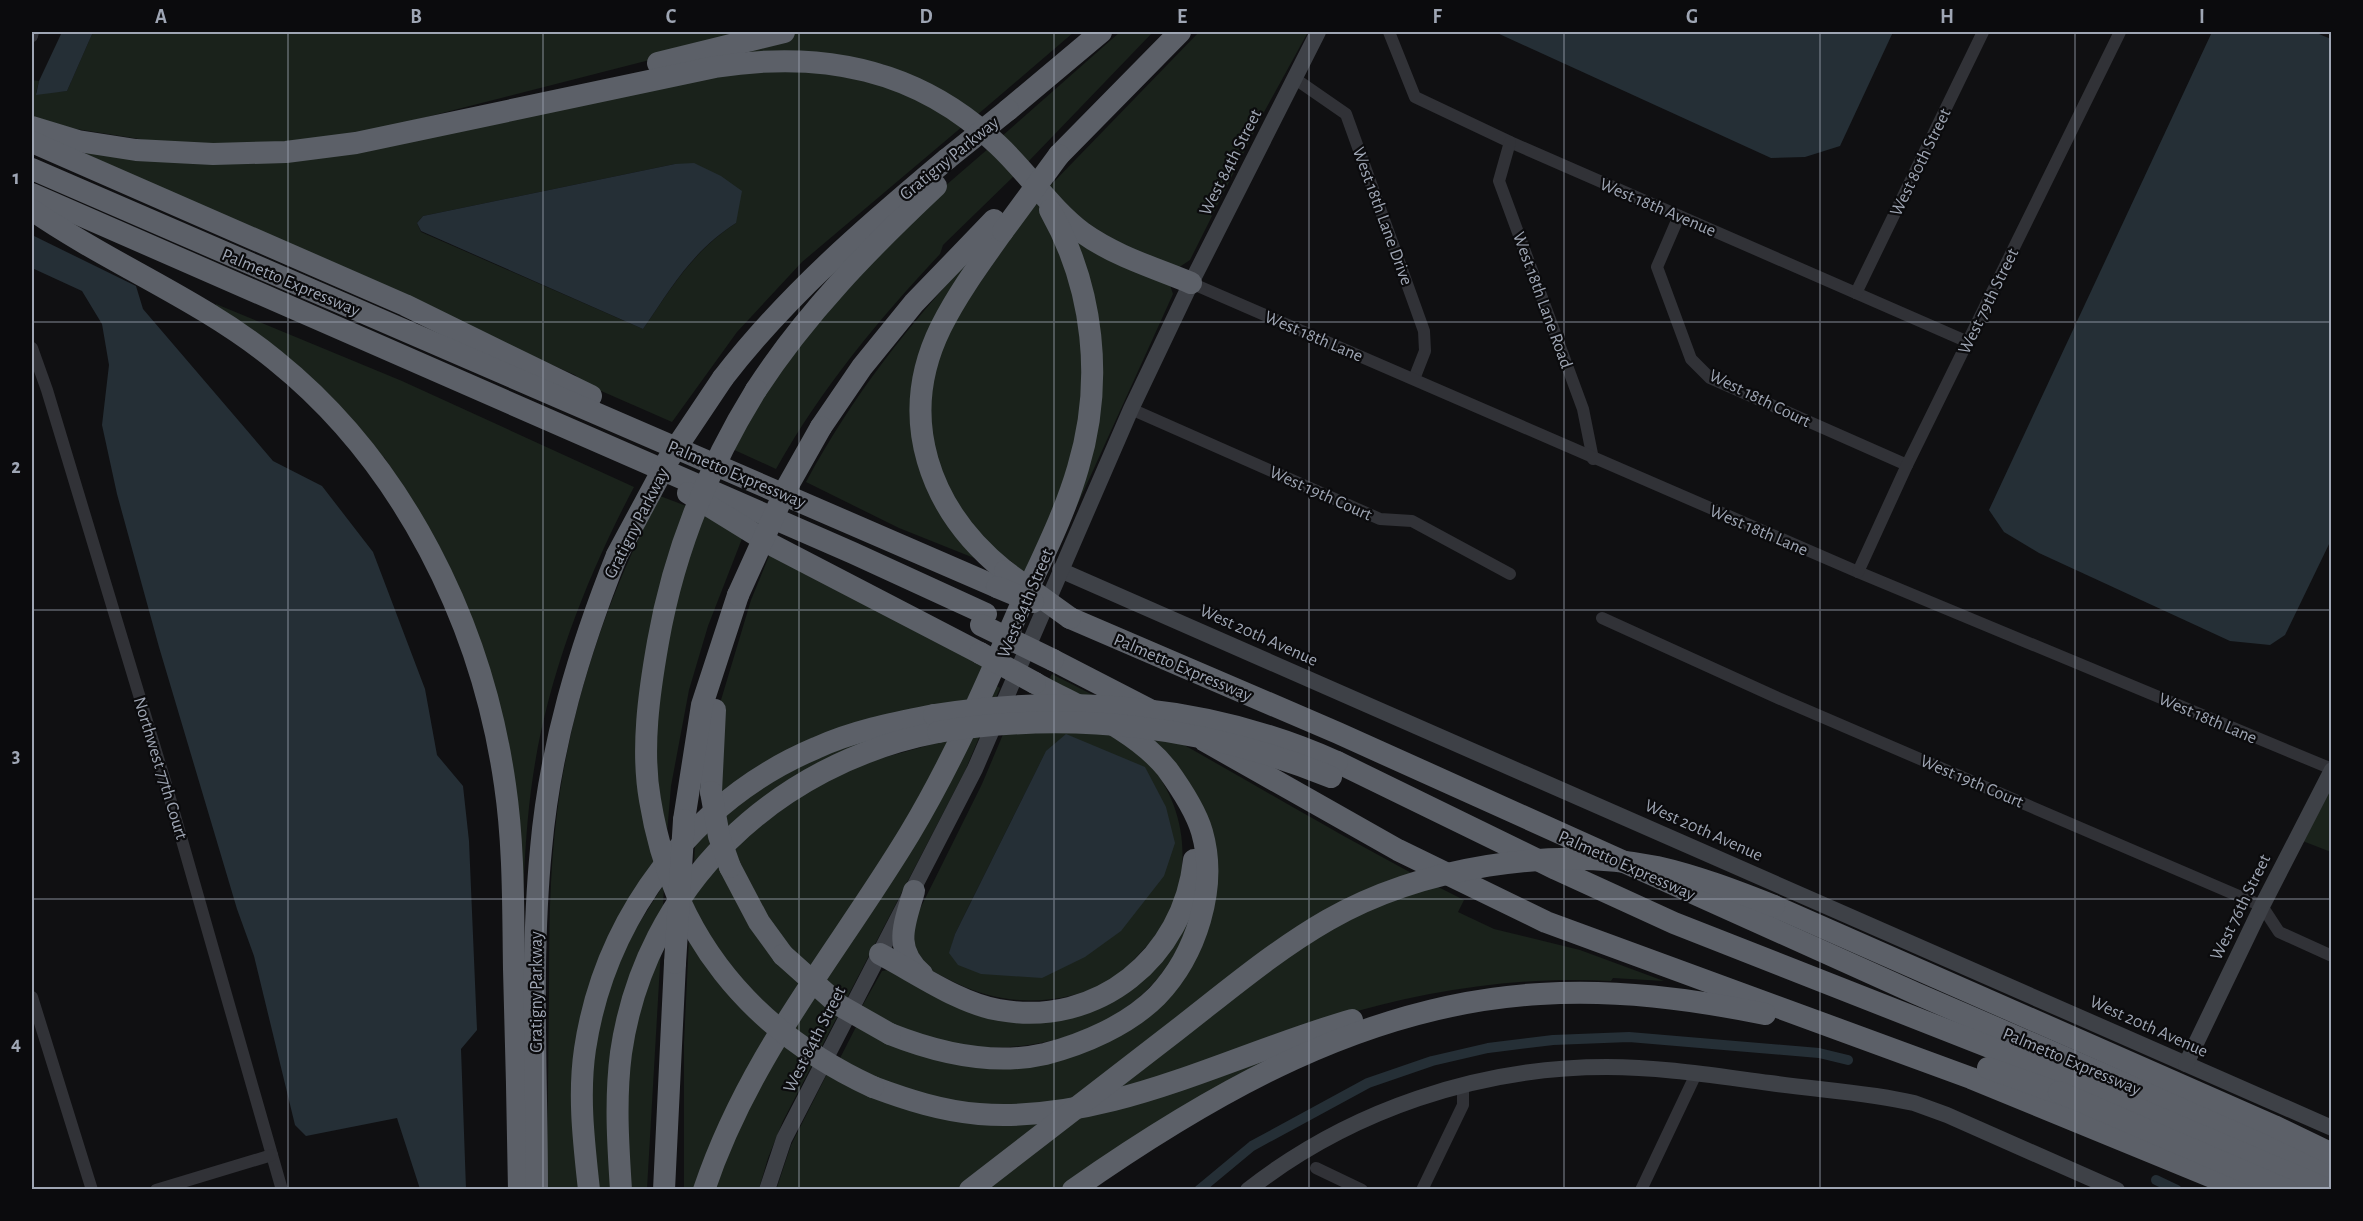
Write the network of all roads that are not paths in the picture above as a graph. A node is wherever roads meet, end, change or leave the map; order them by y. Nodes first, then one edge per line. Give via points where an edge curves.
1 (784, 32) edge
2 (1101, 32) edge
3 (1180, 32) edge
4 (1318, 32) edge
5 (1389, 32) edge
6 (1983, 32) edge
7 (2120, 32) edge
8 (1294, 78) junction
9 (430, 126) junction
10 (32, 127) edge
11 (32, 142) edge
12 (1510, 142) junction
13 (952, 163) junction
14 (32, 169) edge
15 (1038, 191) junction
16 (32, 194) edge
17 (32, 208) edge
18 (1678, 216) junction
19 (998, 226) junction
20 (1191, 283) junction
21 (1856, 293) junction
22 (1968, 342) junction
23 (32, 348) edge
24 (1414, 379) junction
25 (1131, 409) junction
26 (1593, 459) junction
27 (1907, 465) junction
28 (745, 478) junction
29 (687, 493) junction
30 (1060, 570) junction
31 (1858, 572) junction
32 (1510, 574) dead end
33 (1001, 579) junction
34 (1602, 618) dead end
35 (984, 620) junction
36 (718, 651) junction
37 (1055, 654) junction
38 (936, 724) junction
39 (2331, 769) edge
40 (1334, 770) junction
41 (1180, 788) junction
42 (914, 891) junction
43 (2262, 906) junction
44 (880, 954) junction
45 (2331, 956) edge
46 (930, 981) junction
47 (32, 997) edge
48 (1449, 1006) junction
49 (1826, 1024) junction
50 (2186, 1064) junction
51 (1696, 1074) junction
52 (1463, 1085) junction
53 (2072, 1098) junction
54 (2331, 1128) edge
55 (2331, 1154) edge
56 (272, 1155) junction
57 (1316, 1168) dead end
58 (2331, 1173) edge
59 (92, 1190) edge
60 (156, 1190) edge
61 (282, 1190) edge
62 (519, 1190) edge
63 (537, 1190) edge
64 (589, 1190) edge
65 (621, 1190) edge
66 (664, 1190) edge
67 (704, 1190) edge
68 (767, 1190) edge
69 (970, 1190) edge
70 (1073, 1190) edge
71 (1248, 1190) edge
72 (1362, 1190) edge
73 (1422, 1190) edge
74 (1641, 1190) edge
75 (2117, 1190) edge
76 (2244, 1190) edge
77 (2287, 1190) edge
78 (2329, 1190) edge

1 - 9 highway
2 - 13 highway, Gratigny Parkway, bridge
3 - 19 highway, bridge via 1059,155
4 - 8 street, West 84th Street
5 - 12 street, West 18th Avenue via 1415,97
6 - 21 street, West 80th Street
7 - 22 street, West 79th Street
8 - 20 street, West 84th Street
8 - 24 street, West 18th Lane Drive via 1346,114 1424,331 1425,351
9 - 10 highway via 356,143 286,152 213,154 136,150 78,141
9 - 15 highway via 723,65 829,62 883,74 937,99 997,144
11 - 28 highway via 405,305 711,450
12 - 18 street, West 18th Avenue
12 - 26 street, West 18th Lane Road via 1498,181 1583,410
13 - 48 highway, bridge via 844,277 786,346 756,390 708,476 676,565 660,631 649,704 650,799 658,841 681,906 712,959 771,1024 846,1074 931,1106 979,1114 1029,1114 1094,1105 1371,1014
13 - 63 highway, Gratigny Parkway, bridge via 819,270 765,325 723,378 668,460 617,555 571,684 553,764 541,847 536,935
14 - 28 highway, Palmetto Expressway
15 - 20 highway via 1100,244
15 - 67 highway via 1072,256 1092,343 1091,412 1078,470 950,761 910,833 765,1053 732,1115
16 - 35 highway via 821,539
17 - 29 highway, Palmetto Expressway
17 - 62 highway via 62,231 228,324 277,361 361,446 400,498 430,552 460,614 485,690 505,782 512,845
18 - 21 street, West 18th Avenue
18 - 27 street, West 18th Court via 1657,267 1691,359 1710,378
19 - 33 highway via 940,328 926,370 921,407 925,452 942,499
19 - 36 highway, bridge via 914,303 862,366 821,427 786,489
20 - 24 street, West 18th Lane
20 - 25 street, West 84th Street
21 - 22 street, West 18th Avenue
22 - 27 street, West 79th Street
23 - 56 street, Northwest 77th Court via 165,781
24 - 26 street, West 18th Lane
25 - 30 street, West 84th Street
25 - 32 street, West 19th Court via 1380,519 1412,521
26 - 31 street, West 18th Lane
27 - 31 street, West 79th Street
28 - 33 highway, Palmetto Expressway
29 - 35 highway, Palmetto Expressway
29 - 41 highway, bridge via 774,546 981,653 1121,732 1145,748
30 - 42 street, West 84th Street via 975,769
30 - 50 street, West 20th Avenue
31 - 39 street, West 18th Lane
33 - 58 highway, Palmetto Expressway, bridge via 1070,618 1338,733 1904,989
34 - 43 street, West 19th Court
35 - 37 highway, Palmetto Expressway, bridge
36 - 41 highway, bridge via 711,792 719,836 730,867 759,922 783,955 839,1005 890,1034 937,1050 1008,1059 1044,1054 1085,1041 1120,1023 1156,997 1193,943 1206,888 1202,832
36 - 66 highway, bridge via 702,705 684,820
37 - 49 highway, Palmetto Expressway via 1371,836 1482,893 1618,950
37 - 53 highway via 1164,704 1409,843 1524,899 1663,954
38 - 40 highway, bridge via 1049,722 1141,726 1228,742
38 - 64 highway via 856,733 783,763 708,817 657,874 634,908 612,953 590,1025 582,1102
38 - 65 highway via 805,780 750,820 718,852 672,912 649,957 626,1027 617,1101
39 - 43 street, West 76th Street
40 - 53 highway via 1550,882 1670,935
40 - 78 highway via 1674,922 2036,1065
41 - 46 highway via 1194,837 1192,883 1173,930 1132,979 1099,998 1063,1009 1033,1012 998,1010
42 - 44 street, West 84th Street
42 - 46 highway via 902,941 912,965
43 - 45 street via 2279,932
43 - 50 street, West 76th Street
44 - 46 highway
44 - 68 street, West 84th Street via 784,1139
47 - 59 street
48 - 49 highway via 1539,994 1618,994 1697,1002
48 - 70 highway via 1366,1028 1303,1053 1215,1098
49 - 76 highway, Palmetto Expressway via 2029,1100
50 - 54 street, West 20th Avenue
51 - 52 street via 1571,1068
51 - 74 street
51 - 75 street via 1914,1103
52 - 71 street via 1355,1124 1286,1163
52 - 73 street via 1463,1105
53 - 77 highway
55 - 69 highway, bridge via 2242,1111 1774,906 1657,867 1563,860 1466,870 1399,888 1345,911 1292,943
56 - 60 street
56 - 61 street, Northwest 77th Court
57 - 72 street

